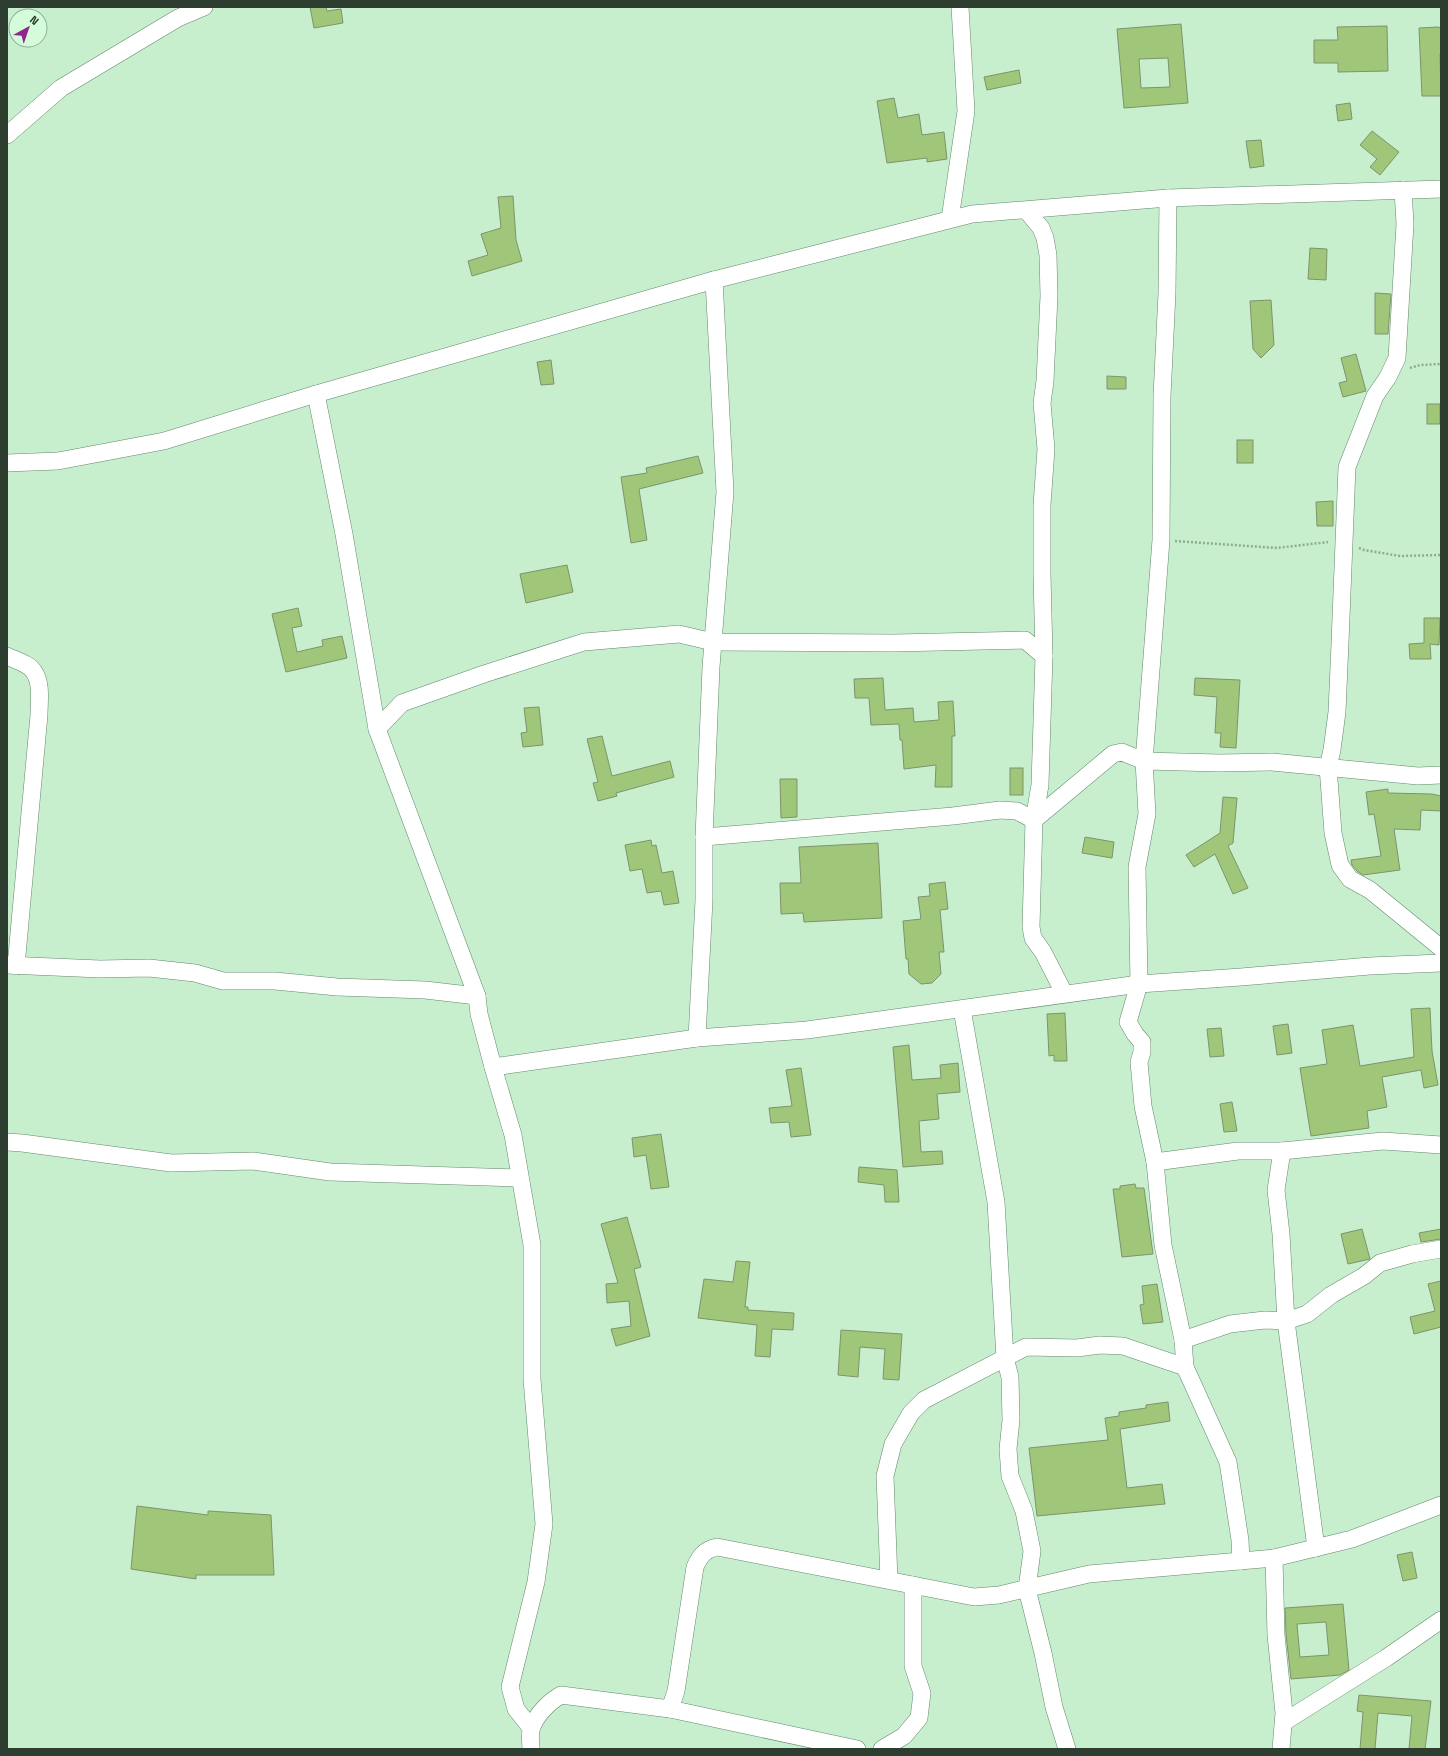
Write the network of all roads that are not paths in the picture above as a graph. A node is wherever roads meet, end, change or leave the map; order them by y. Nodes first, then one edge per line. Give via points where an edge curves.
1 (204, 7) edge
2 (960, 7) edge
3 (7, 135) edge
4 (1441, 189) edge
5 (1404, 190) junction
6 (1168, 198) junction
7 (1027, 211) junction
8 (950, 219) junction
9 (714, 280) junction
10 (316, 394) junction
11 (7, 463) edge
12 (713, 642) junction
13 (7, 656) edge
14 (1044, 656) junction
15 (377, 730) junction
16 (1144, 761) junction
17 (1328, 767) junction
18 (1441, 775) edge
19 (1034, 820) junction
20 (704, 837) junction
21 (1441, 948) edge
22 (1441, 963) edge
23 (12, 965) edge
24 (1139, 984) junction
25 (1064, 993) junction
26 (477, 996) junction
27 (962, 1009) junction
28 (697, 1038) junction
29 (493, 1067) junction
30 (7, 1142) edge
31 (1441, 1145) edge
32 (1282, 1151) junction
33 (1155, 1162) junction
34 (520, 1178) junction
35 (1441, 1249) edge
36 (1286, 1321) junction
37 (1183, 1340) junction
38 (1005, 1358) junction
39 (1185, 1368) junction
40 (1441, 1505) edge
41 (1316, 1548) junction
42 (1274, 1558) junction
43 (1241, 1561) junction
44 (889, 1580) junction
45 (913, 1585) junction
46 (1027, 1589) junction
47 (1441, 1620) edge
48 (670, 1709) junction
49 (1284, 1722) junction
50 (531, 1728) junction
51 (531, 1749) edge
52 (857, 1749) edge
53 (882, 1749) edge
54 (1067, 1749) edge
55 (1281, 1749) edge

1 - 3 street via 178,18 61,88
2 - 8 street via 966,111
4 - 5 street
5 - 6 street
5 - 17 street via 1405,224 1397,358 1375,396 1347,467 1336,712
6 - 7 street
6 - 16 street via 1161,540
7 - 8 street via 972,214
7 - 14 street via 1041,228 1048,255 1049,296 1042,403 1046,449 1042,505
8 - 9 street
9 - 10 street
9 - 12 street via 725,492
10 - 11 street via 164,441 58,461
10 - 15 street via 344,534
12 - 14 street via 886,643 1026,640
12 - 15 street via 679,634 584,642 402,703
12 - 20 street
13 - 23 street via 34,671 38,685 40,716
14 - 19 street via 1040,785
15 - 26 street
16 - 17 street via 1272,762
16 - 19 street via 1122,752 1113,754
16 - 24 street via 1147,814 1137,867
17 - 18 street via 1418,776
17 - 21 street via 1333,833 1340,865 1350,879 1370,890
19 - 20 street via 1017,811 1000,810
19 - 25 street via 1031,927 1033,938
20 - 28 street via 704,900
22 - 24 street
23 - 26 street via 100,969 149,968 195,973 223,981 275,981 337,987 424,990
24 - 25 street
24 - 33 street via 1128,1022 1142,1042 1139,1062 1143,1106
25 - 27 street
26 - 29 street via 479,1014
27 - 28 street via 807,1030
27 - 38 street via 996,1202
28 - 29 street
29 - 34 street via 513,1136
30 - 34 street via 171,1163 253,1161 330,1172
31 - 32 street via 1383,1141
32 - 33 street via 1238,1152
32 - 36 street via 1276,1190
33 - 37 street via 1164,1245
34 - 50 street via 532,1245 532,1379 544,1524 536,1582 510,1687 516,1709
35 - 36 street via 1380,1263 1306,1314
36 - 37 street via 1265,1320 1230,1324
36 - 41 street
37 - 39 street
38 - 39 street via 1026,1347 1123,1346
38 - 44 street via 924,1400 911,1413 893,1444 885,1476
38 - 46 street via 1010,1377 1010,1476 1024,1511 1032,1551
39 - 43 street via 1228,1462
40 - 41 street via 1352,1539
41 - 42 street
42 - 43 street
42 - 49 street via 1276,1635
43 - 46 street via 1089,1574
44 - 45 street
44 - 48 street via 717,1547 707,1550 699,1557 695,1567 676,1691
45 - 46 street via 974,1597
45 - 53 street via 913,1666 922,1693 919,1718 904,1736
46 - 54 street via 1054,1707
47 - 49 street
48 - 50 street via 561,1696 547,1705
48 - 52 street
49 - 55 street
50 - 51 street

